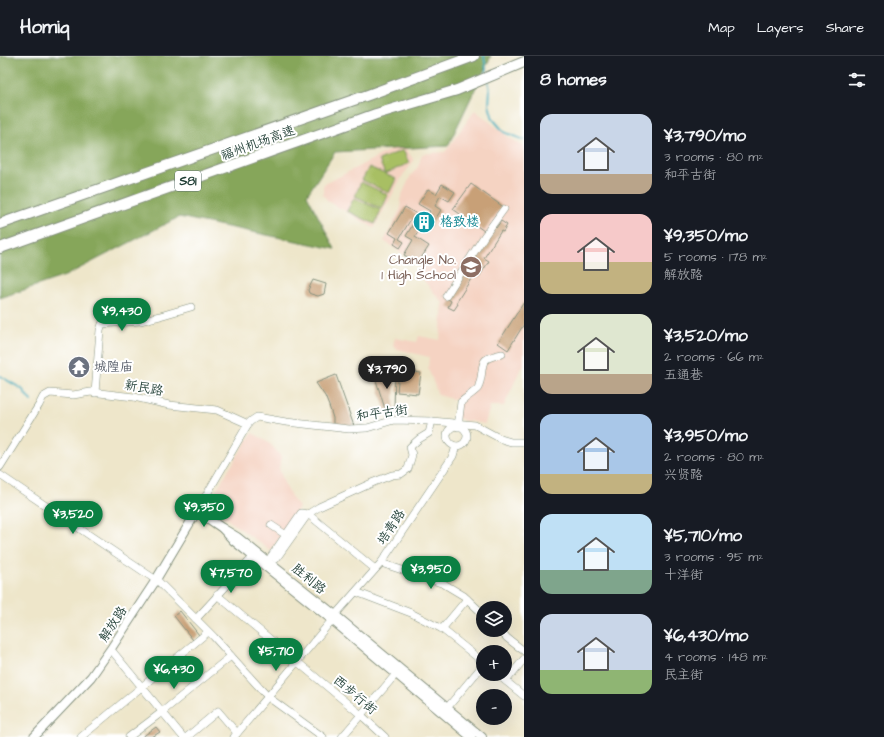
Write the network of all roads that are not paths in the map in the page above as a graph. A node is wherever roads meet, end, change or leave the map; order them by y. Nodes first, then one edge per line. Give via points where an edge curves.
1 (474, 56) edge
2 (524, 62) edge
3 (504, 209) dead end
4 (0, 224) edge
5 (0, 248) edge
6 (446, 296) dead end
7 (191, 307) dead end
8 (502, 354) dead end
9 (95, 393) junction
10 (432, 421) junction
11 (248, 424) junction
12 (459, 425) junction
13 (524, 442) edge
14 (456, 446) junction
15 (0, 466) edge
16 (0, 475) edge
17 (197, 511) junction
18 (308, 514) junction
19 (272, 525) dead end
20 (222, 528) junction
21 (286, 535) junction
22 (254, 556) junction
23 (276, 558) dead end
24 (268, 561) junction
25 (381, 563) junction
26 (375, 569) junction
27 (156, 580) junction
28 (356, 592) junction
29 (217, 595) junction
30 (467, 599) junction
31 (476, 607) edge
32 (334, 618) junction
33 (196, 619) junction
34 (442, 629) junction
35 (208, 632) junction
36 (507, 637) edge
37 (523, 647) edge
38 (113, 652) dead end
39 (231, 656) junction
40 (476, 658) edge
41 (524, 659) edge
42 (296, 662) junction
43 (476, 673) edge
44 (396, 674) junction
45 (512, 674) edge
46 (506, 681) edge
47 (141, 687) junction
48 (524, 696) edge
49 (268, 697) junction
50 (447, 708) junction
51 (162, 712) junction
52 (360, 714) junction
53 (236, 735) edge
54 (35, 737) edge
55 (81, 737) edge
56 (129, 737) edge
57 (183, 737) edge
58 (188, 737) edge
59 (323, 737) edge
60 (342, 737) edge
61 (385, 737) edge
62 (471, 737) edge
63 (482, 737) edge

1 - 4 highway, 福州机场高速 / S81
2 - 5 highway, 福州机场高速 / S81 via 457,90 376,114
3 - 6 street
7 - 9 street via 140,321 102,324
8 - 12 street via 491,356 484,361 478,389 461,402
9 - 11 street, 新民路 via 217,410
9 - 15 street, 新民路 via 50,394 43,397
10 - 11 street, 和平古街 via 394,420 367,428 349,429 258,417
10 - 12 street, 和平古街
10 - 18 street via 429,433 410,447 412,455 408,469 401,474 374,482
11 - 17 street
12 - 13 street, 和平古街 via 475,425 500,439
12 - 14 street via 466,432 467,438 462,445
12 - 14 street via 450,429 448,435 450,443
14 - 25 street, 培青路 via 453,456
16 - 27 street
17 - 20 main road
17 - 27 main road, 解放路
18 - 21 street via 301,513
18 - 23 street
18 - 26 street
19 - 21 street
20 - 22 main road, 胜利路
20 - 24 main road, 胜利路
21 - 24 street
22 - 29 street
22 - 32 main road, 胜利路
24 - 32 main road, 胜利路
25 - 26 street, 培青路
25 - 30 street via 444,584
26 - 28 street, 培青路
27 - 33 street
27 - 54 main road, 解放路 via 91,677
28 - 32 street, 培青路
28 - 34 street via 411,613
29 - 33 street
29 - 42 street, 西步行街
30 - 31 street
30 - 34 street
32 - 42 street, 培青路
32 - 44 main road, 胜利路
32 - 50 main road, 胜利路
33 - 35 street
34 - 40 street
35 - 39 street
35 - 47 street
36 - 37 street
38 - 47 street
39 - 49 street
39 - 51 street
41 - 45 street
42 - 49 street, 培青路
42 - 52 street, 西步行街
43 - 50 street
44 - 52 street
44 - 62 main road, 胜利路
46 - 48 street
47 - 51 street
47 - 55 street
49 - 53 street, 培青路
49 - 59 street
50 - 63 main road, 胜利路
51 - 56 street
51 - 57 street
52 - 60 street
52 - 61 street, 西步行街
53 - 58 street via 218,711

